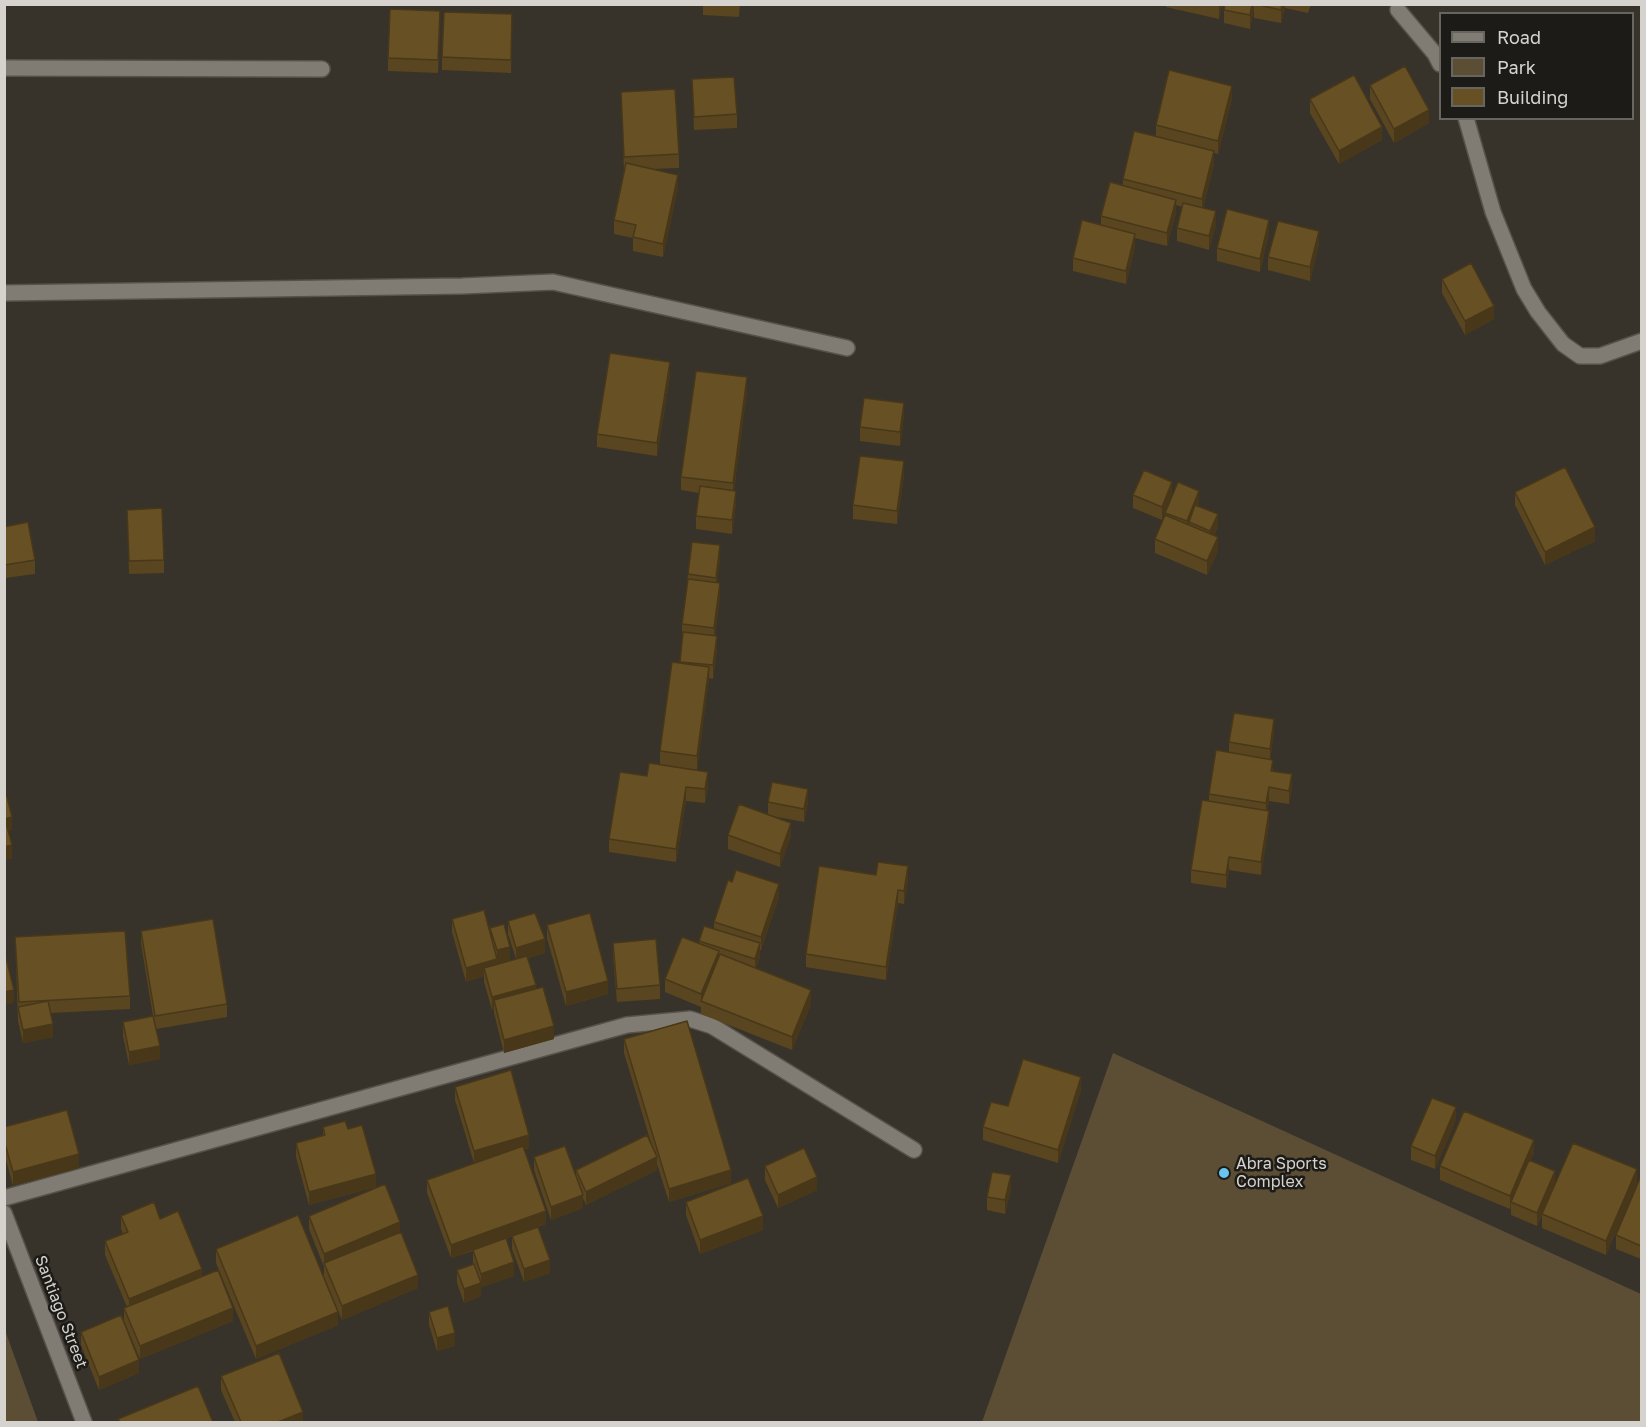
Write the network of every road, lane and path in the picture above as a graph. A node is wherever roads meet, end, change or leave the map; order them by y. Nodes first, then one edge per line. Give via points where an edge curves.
1 (1398, 10) dead end
2 (1439, 62) edge
3 (4, 68) edge
4 (322, 69) dead end
5 (1467, 120) edge
6 (4, 293) edge
7 (1641, 341) edge
8 (847, 348) dead end
9 (914, 1150) dead end
10 (4, 1198) edge
11 (4, 1213) edge
12 (84, 1422) edge

1 - 2 street
3 - 4 street
5 - 7 street via 1493,212 1524,289 1563,344 1580,356 1600,356
6 - 8 street via 553,282
9 - 10 street via 712,1026 690,1019 627,1025
11 - 12 street, Santiago Street

